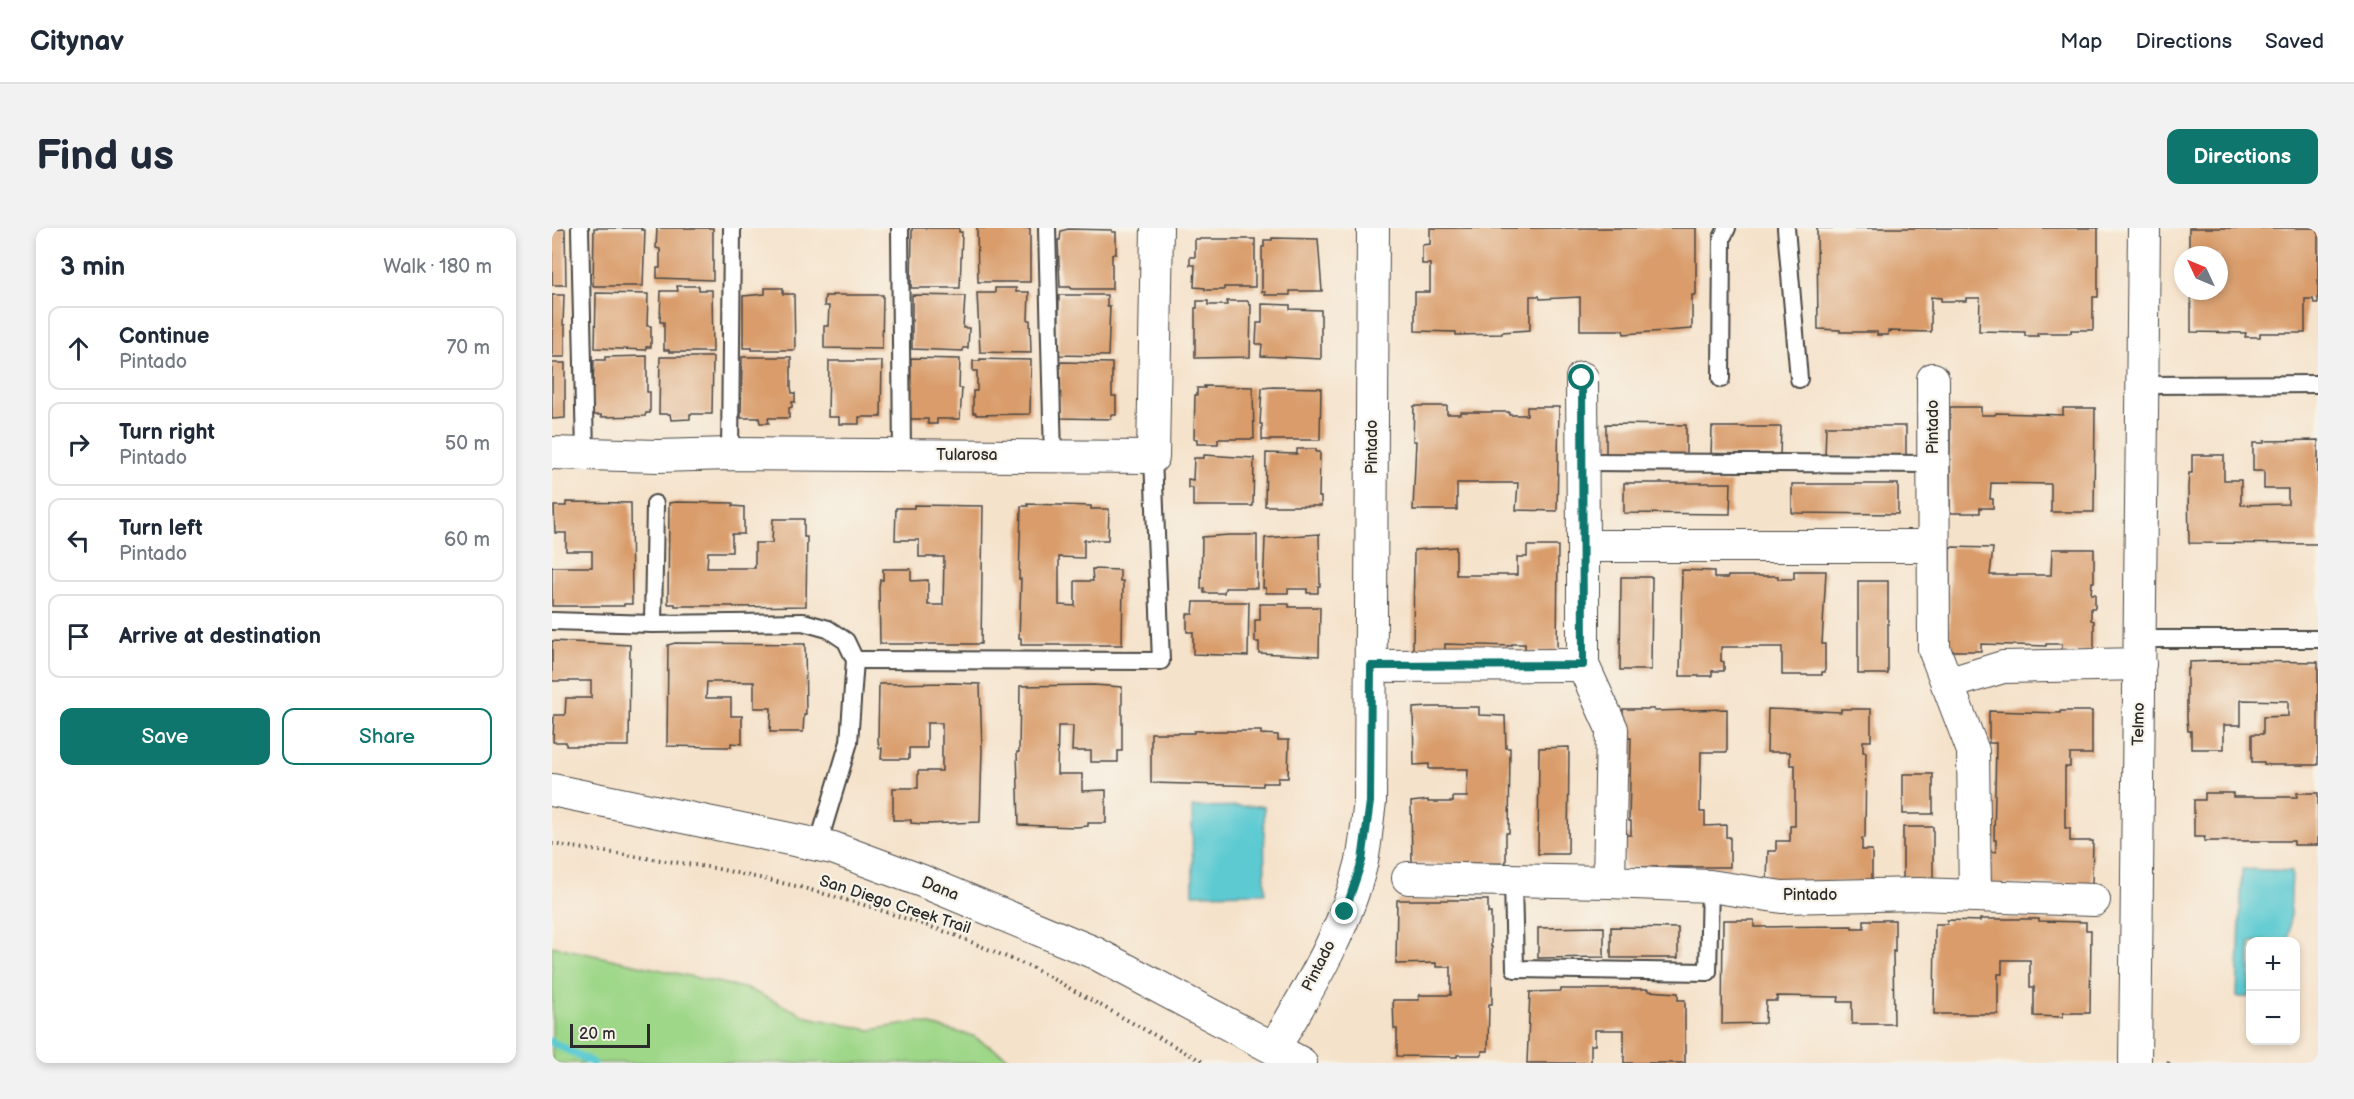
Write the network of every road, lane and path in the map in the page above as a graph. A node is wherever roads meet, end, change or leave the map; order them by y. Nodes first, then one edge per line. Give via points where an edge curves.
1 (580, 228) edge
2 (732, 228) edge
3 (900, 228) edge
4 (1047, 228) edge
5 (1157, 228) edge
6 (1373, 228) edge
7 (1727, 228) edge
8 (1786, 228) edge
9 (2144, 228) edge
10 (1582, 378) dead end
11 (1721, 379) dead end
12 (1798, 379) dead end
13 (1934, 379) dead end
14 (2318, 384) edge
15 (2142, 385) junction
16 (552, 453) edge
17 (585, 453) junction
18 (730, 454) junction
19 (902, 455) junction
20 (1053, 456) junction
21 (1154, 457) junction
22 (1583, 462) junction
23 (1933, 464) junction
24 (655, 504) dead end
25 (1583, 546) junction
26 (1933, 546) junction
27 (552, 621) edge
28 (653, 624) junction
29 (2318, 639) edge
30 (2140, 651) junction
31 (855, 660) junction
32 (1583, 665) junction
33 (1371, 666) junction
34 (1947, 684) junction
35 (552, 790) edge
36 (552, 844) edge
37 (818, 845) junction
38 (1408, 878) dead end
39 (1513, 881) junction
40 (1609, 882) junction
41 (1710, 886) junction
42 (1975, 896) junction
43 (2094, 900) dead end
44 (1288, 1055) edge
45 (1205, 1063) edge
46 (2135, 1063) edge

1 - 17 lane
2 - 18 lane
3 - 19 lane
4 - 20 lane
5 - 21 street
6 - 33 street, Pintado
7 - 11 lane via 1722,238
8 - 12 lane
9 - 15 street, Telmo
10 - 22 street
13 - 23 street, Pintado
14 - 15 lane
15 - 30 street, Telmo
16 - 17 street, Tularosa
17 - 18 street, Tularosa
18 - 19 street, Tularosa
19 - 20 street, Tularosa
20 - 21 street, Tularosa
21 - 31 lane via 1161,660
22 - 23 lane
22 - 25 street
23 - 26 street, Pintado
24 - 28 lane
25 - 26 street
25 - 32 street
26 - 34 street, Pintado via 1934,649
27 - 28 lane
28 - 31 lane via 803,622 828,629 846,641
29 - 30 lane
30 - 34 street via 2003,667
30 - 46 street, Telmo
31 - 37 lane via 849,742
32 - 33 street
32 - 40 street via 1612,729
33 - 44 street, Pintado via 1370,802 1362,861
34 - 42 street, Pintado via 1973,751
35 - 37 street, Dana
36 - 45 path, San Diego Creek Trail via 714,868 882,910 1033,968
37 - 44 street, Dana via 921,881 1095,953
38 - 39 street, Pintado
39 - 40 street, Pintado
39 - 41 lane via 1515,969 1708,972
40 - 41 street, Pintado
41 - 42 street, Pintado via 1782,897
42 - 43 street, Pintado

